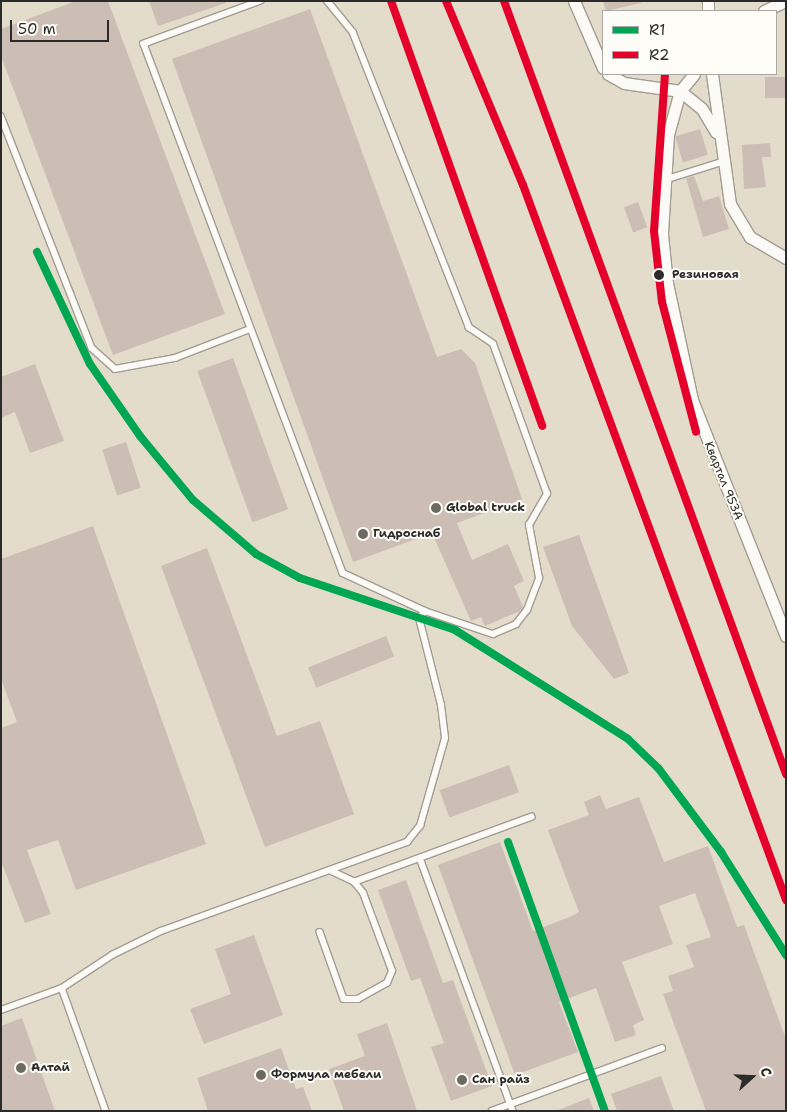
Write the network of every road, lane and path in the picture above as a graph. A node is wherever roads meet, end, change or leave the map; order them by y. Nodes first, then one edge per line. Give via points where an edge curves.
1 (260, 1) edge
2 (328, 1) edge
3 (574, 1) edge
4 (785, 1) edge
5 (766, 10) edge
6 (602, 66) edge
7 (610, 75) edge
8 (693, 75) edge
9 (712, 75) edge
10 (680, 91) junction
11 (1, 116) edge
12 (719, 137) junction
13 (722, 162) junction
14 (663, 180) junction
15 (786, 258) edge
16 (250, 329) junction
17 (424, 611) junction
18 (783, 622) edge
19 (786, 636) edge
20 (531, 817) dead end
21 (420, 858) junction
22 (330, 872) junction
23 (354, 882) junction
24 (320, 932) dead end
25 (62, 988) junction
26 (1, 1010) edge
27 (662, 1048) dead end
28 (511, 1104) junction
29 (106, 1111) edge
30 (492, 1111) edge
31 (513, 1111) edge

1 - 16 lane via 144,44
2 - 17 lane via 353,32 469,328 493,344 547,494 529,525 539,578 527,610 516,624 493,634
3 - 6 street
4 - 5 street
7 - 10 street via 624,84
8 - 10 street, Квартал 953А
9 - 12 street
10 - 12 street via 702,109
10 - 14 street, Квартал 953А via 668,135
11 - 16 lane via 92,348 116,369 174,358
12 - 13 street
13 - 14 lane
13 - 15 street via 730,204 738,222 750,237
14 - 18 street, Квартал 953А via 666,283 692,400
16 - 17 lane via 343,573
17 - 22 lane via 419,618 441,705 445,738 420,826 407,842
18 - 19 street, Квартал 953А
20 - 21 lane
21 - 23 lane
21 - 28 lane
22 - 23 lane
22 - 25 lane via 161,931 112,955
23 - 24 lane via 363,893 392,971 387,983 358,999 344,999
25 - 26 lane
25 - 29 lane
27 - 28 lane
28 - 30 lane
28 - 31 lane

